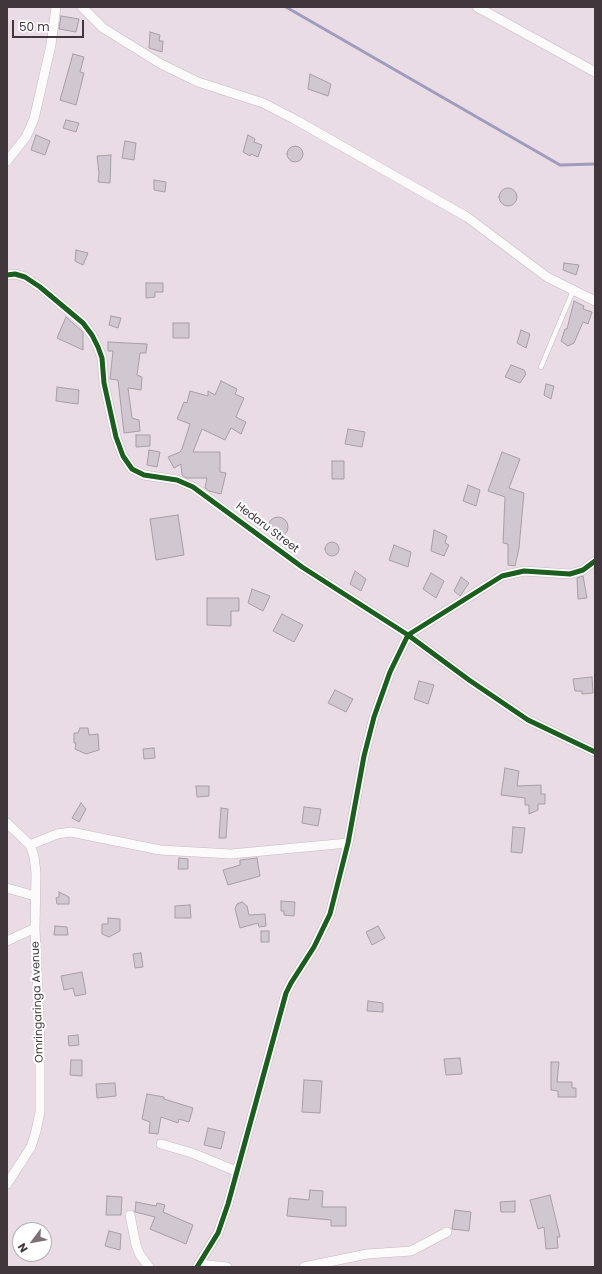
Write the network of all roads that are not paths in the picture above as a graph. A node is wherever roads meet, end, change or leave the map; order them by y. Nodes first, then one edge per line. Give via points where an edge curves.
1 (56, 7) edge
2 (82, 7) edge
3 (477, 7) edge
4 (595, 72) edge
5 (7, 161) edge
6 (7, 274) edge
7 (573, 291) junction
8 (595, 301) edge
9 (541, 367) dead end
10 (595, 562) edge
11 (408, 635) junction
12 (595, 752) edge
13 (7, 822) edge
14 (348, 843) junction
15 (30, 845) junction
16 (7, 888) edge
17 (35, 896) junction
18 (35, 928) junction
19 (7, 941) edge
20 (161, 1144) dead end
21 (236, 1171) junction
22 (7, 1184) edge
23 (130, 1215) dead end
24 (447, 1232) dead end
25 (198, 1265) edge
26 (149, 1267) edge
27 (226, 1267) edge
28 (304, 1267) edge

1 - 5 street via 51,45 34,119 26,137
2 - 7 street via 103,28 161,64 198,82 263,103 467,217 547,277
3 - 4 street
6 - 11 street, Hedaru Street via 26,277 83,322 92,335 102,358 104,383 116,437 123,456 132,469 144,476 177,480 193,487 302,567
7 - 8 street
7 - 9 lane
10 - 11 street via 583,570 570,574 524,571 502,576
11 - 12 street, Hedaru Street via 528,720
11 - 14 street via 390,672 374,717
13 - 15 street
14 - 15 street via 231,854 160,850 71,832 57,834
14 - 21 street via 330,914 314,947 286,993
15 - 17 street, Omringaringa Avenue via 36,873
16 - 17 street
17 - 18 street, Omringaringa Avenue
18 - 19 street
18 - 22 street, Omringaringa Avenue via 40,1112 31,1147
20 - 21 street via 192,1153
21 - 25 street via 218,1233
23 - 26 street via 136,1245
24 - 28 street via 411,1251 367,1254
25 - 27 street

